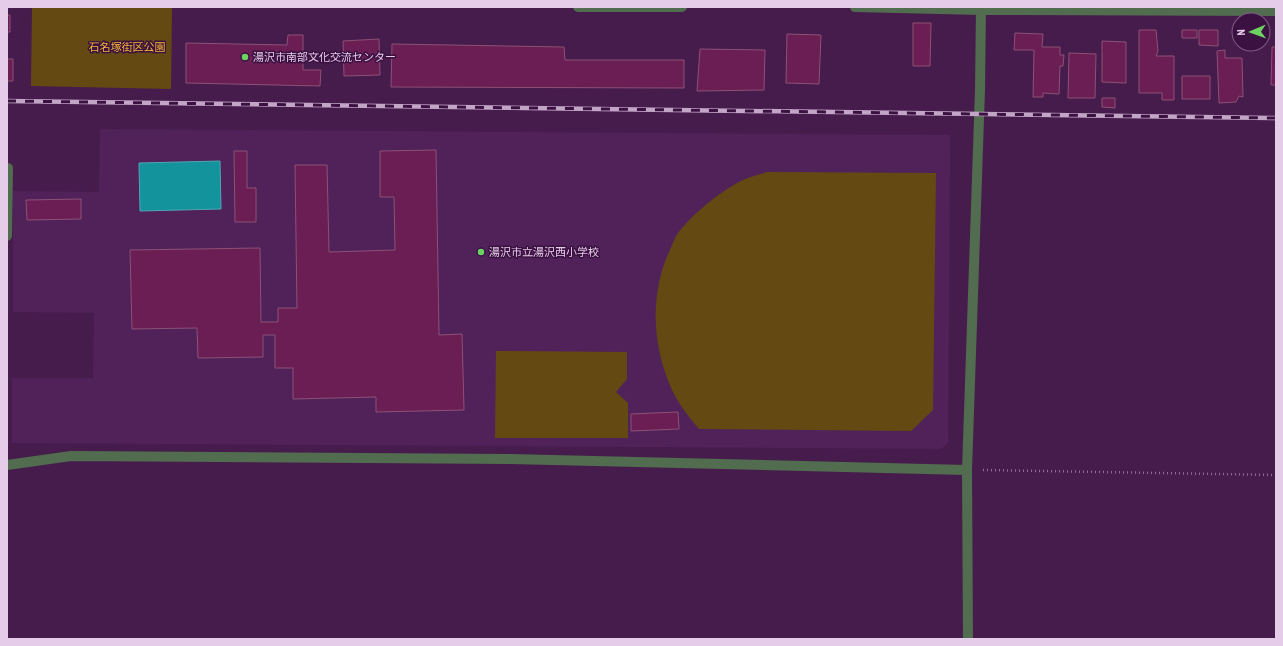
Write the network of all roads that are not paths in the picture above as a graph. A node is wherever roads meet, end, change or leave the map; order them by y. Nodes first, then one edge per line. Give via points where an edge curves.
1 (578, 7) edge
2 (631, 7) edge
3 (682, 7) edge
4 (855, 7) edge
5 (981, 8) edge
6 (1237, 9) edge
7 (1276, 11) edge
8 (8, 168) edge
9 (7, 236) edge
10 (7, 465) edge
11 (967, 470) junction
12 (968, 639) edge

1 - 2 street
2 - 3 street
4 - 5 street
5 - 6 street
5 - 11 street
6 - 7 street
8 - 9 street
10 - 11 street via 71,456 518,460
11 - 12 street

